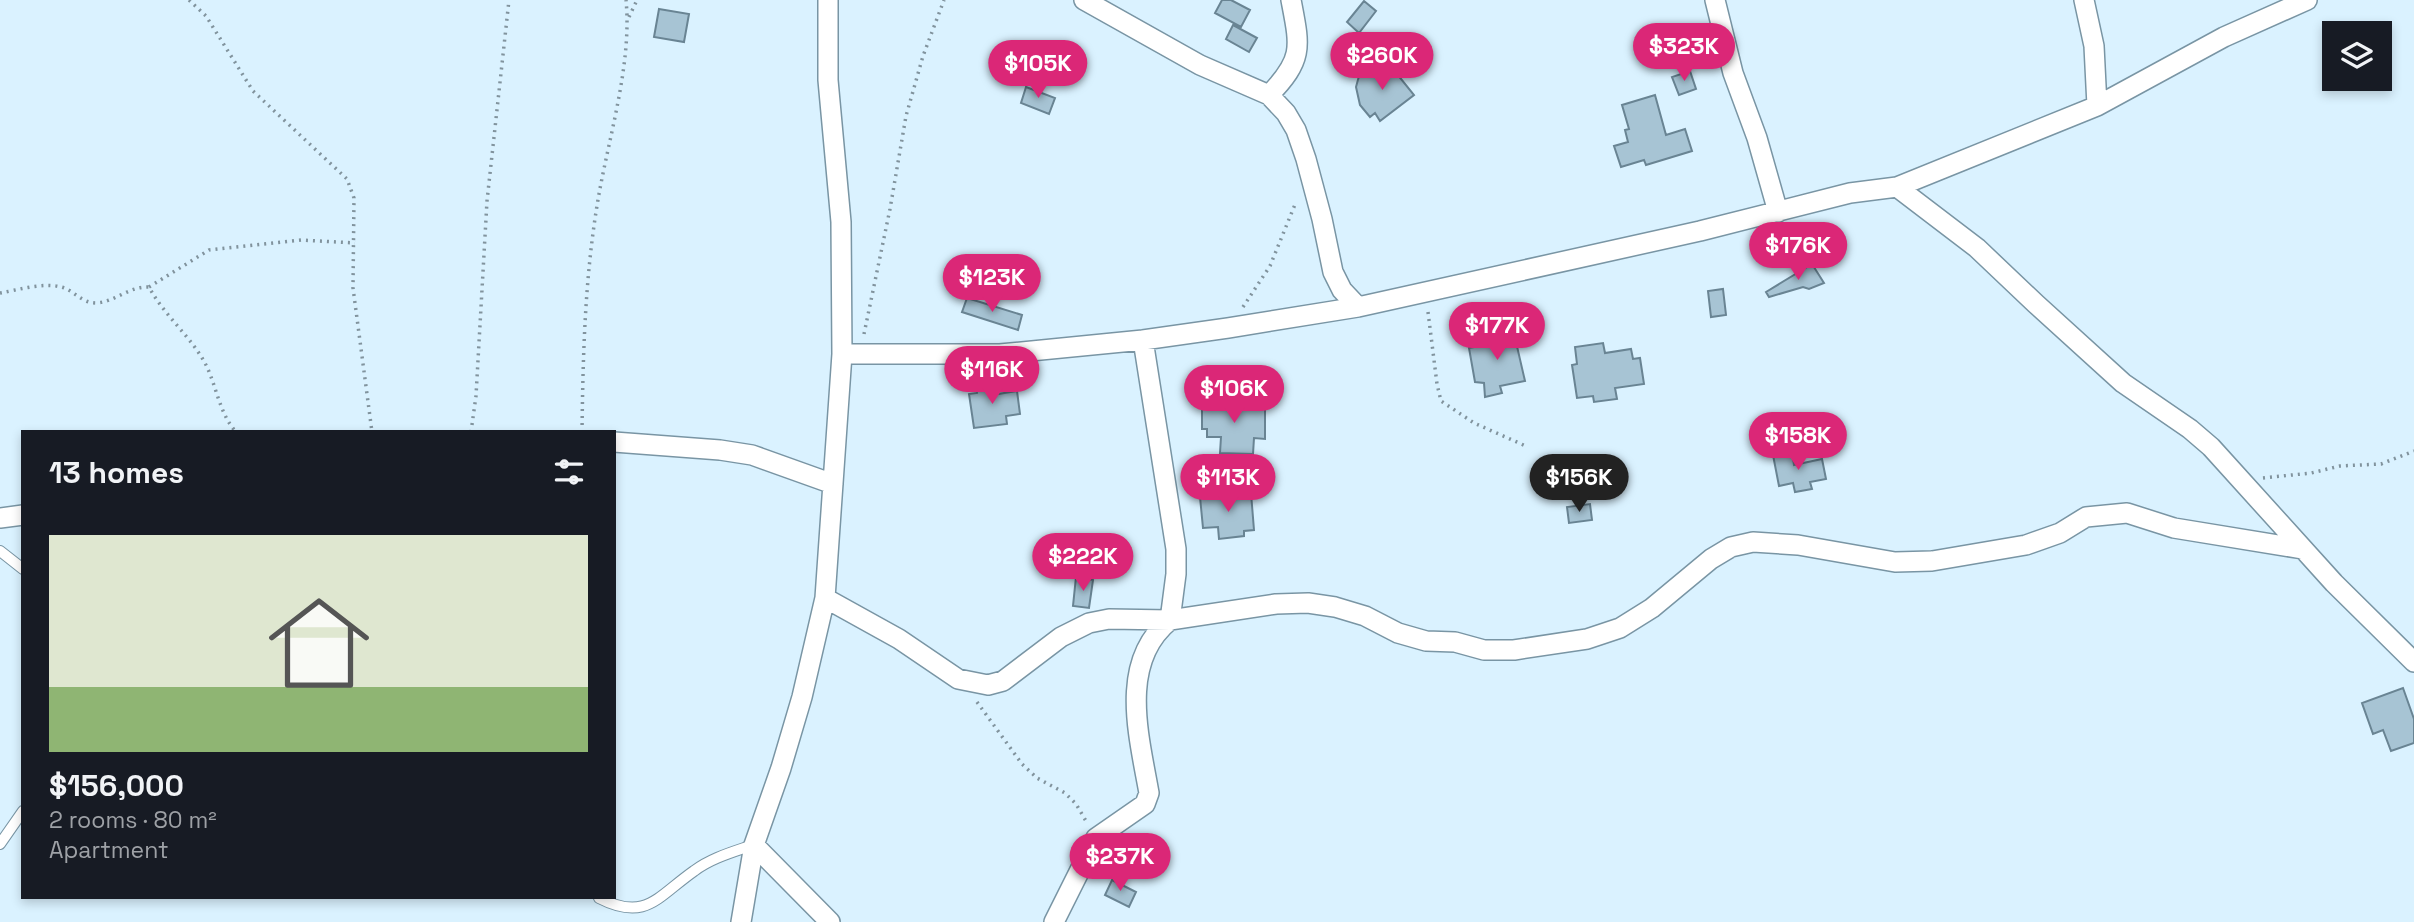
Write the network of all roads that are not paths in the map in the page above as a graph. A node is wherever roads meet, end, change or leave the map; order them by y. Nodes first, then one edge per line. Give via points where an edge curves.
1 (828, 0) edge
2 (1084, 0) edge
3 (1291, 0) edge
4 (1715, 0) edge
5 (2084, 0) edge
6 (2307, 0) edge
7 (1269, 95) junction
8 (2097, 106) junction
9 (1896, 187) junction
10 (1778, 212) junction
11 (1358, 307) junction
12 (1143, 340) junction
13 (851, 354) junction
14 (616, 442) edge
15 (833, 484) junction
16 (21, 515) edge
17 (0, 518) edge
18 (2303, 549) junction
19 (0, 551) edge
20 (21, 567) edge
21 (825, 598) junction
22 (1170, 620) junction
23 (2414, 662) edge
24 (21, 814) edge
25 (0, 844) edge
26 (754, 845) junction
27 (600, 899) edge
28 (741, 922) edge
29 (830, 922) edge
30 (1054, 922) edge

1 - 13 street via 828,80
2 - 7 street via 1200,65
3 - 7 street via 1296,58 1288,75
4 - 10 street via 1733,73
5 - 8 street via 2094,46
6 - 8 street via 2224,37
7 - 11 street via 1296,130 1333,272
8 - 9 street
9 - 10 street via 1850,193
9 - 18 street via 1977,248 2123,383 2211,447
10 - 11 street
11 - 12 street
12 - 13 street via 1000,354
12 - 22 street via 1176,549
13 - 15 street
14 - 15 street via 752,456
15 - 21 street
16 - 17 street
18 - 22 street via 2174,528 2127,513 2086,517 2060,533 2026,545 1933,561 1895,562 1752,542 1710,559 1652,608 1620,628 1587,639 1514,650 1426,641 1365,616 1308,603
18 - 23 street
19 - 20 lane
21 - 22 street via 900,639 958,679 988,685 1003,681 1061,637 1089,623
21 - 26 street via 802,697
22 - 30 street via 1147,645 1139,669 1136,714 1149,793 1145,804 1096,838
24 - 25 lane
26 - 27 lane via 694,870 641,912 628,914
26 - 28 street
26 - 29 street

